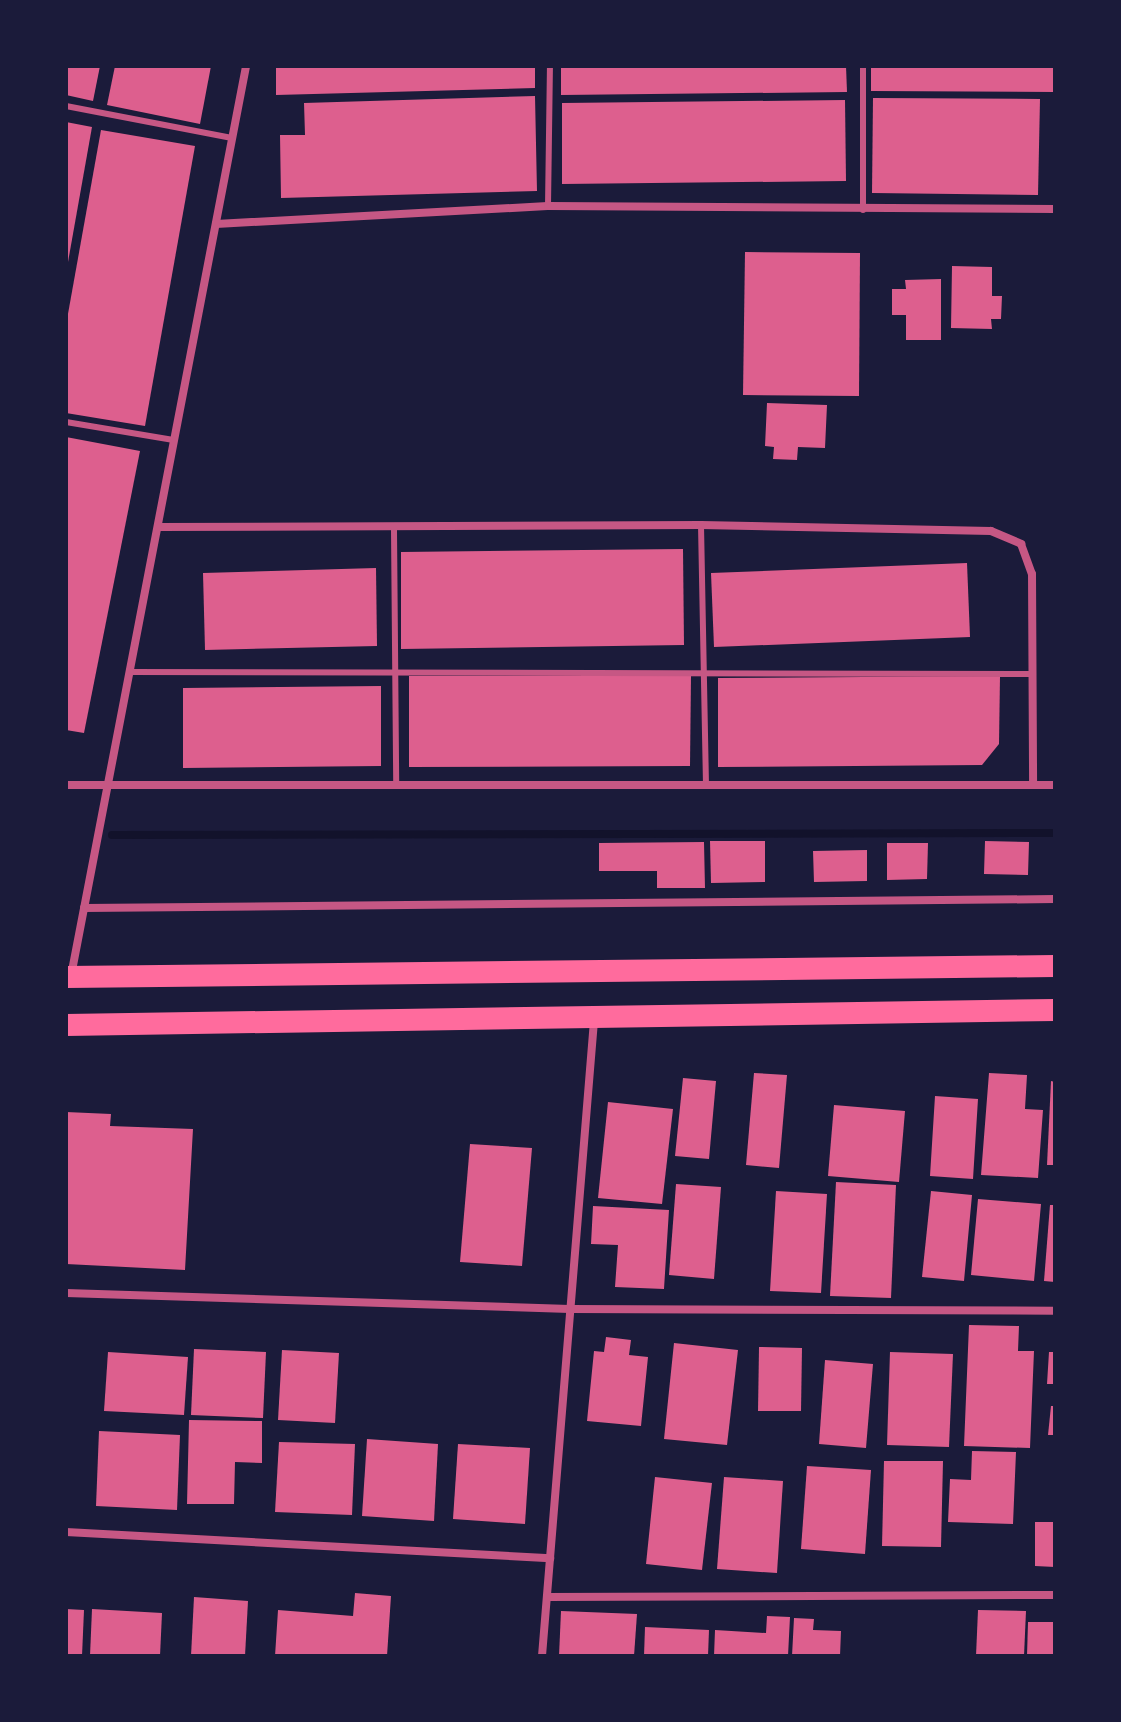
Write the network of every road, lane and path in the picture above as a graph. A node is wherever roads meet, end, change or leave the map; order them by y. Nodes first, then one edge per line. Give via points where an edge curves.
1 (246, 66) edge
2 (550, 66) edge
3 (863, 66) edge
4 (66, 106) edge
5 (232, 138) junction
6 (548, 206) junction
7 (1055, 209) edge
8 (863, 210) junction
9 (216, 224) junction
10 (66, 422) edge
11 (174, 440) junction
12 (701, 525) junction
13 (158, 527) junction
14 (394, 530) junction
15 (129, 672) junction
16 (395, 673) junction
17 (704, 673) junction
18 (1032, 674) junction
19 (396, 781) junction
20 (706, 783) junction
21 (108, 784) junction
22 (66, 785) edge
23 (1033, 785) junction
24 (1055, 785) edge
25 (1055, 899) edge
26 (84, 908) junction
27 (1055, 966) edge
28 (68, 976) edge
29 (1055, 1010) edge
30 (594, 1020) junction
31 (66, 1025) edge
32 (66, 1293) edge
33 (570, 1309) junction
34 (1055, 1311) edge
35 (66, 1532) edge
36 (550, 1558) junction
37 (1055, 1595) edge
38 (547, 1597) junction
39 (542, 1656) edge

1 - 5 street
2 - 6 lane
3 - 8 lane
4 - 5 lane
5 - 9 street
6 - 8 street
6 - 9 street
7 - 8 street
9 - 11 street
10 - 11 lane
11 - 13 street
12 - 14 street
12 - 17 lane
12 - 18 street via 991,531 1021,544 1032,574
13 - 14 street
13 - 15 street
14 - 16 lane
15 - 16 lane
15 - 21 street
16 - 17 lane
16 - 19 lane
17 - 18 lane
17 - 20 lane
18 - 23 street
19 - 20 street
19 - 21 street
20 - 23 street
21 - 22 street
21 - 26 street
23 - 24 street
25 - 26 street
26 - 28 street
27 - 28 highway
29 - 30 highway
30 - 31 highway
30 - 33 street
32 - 33 street
33 - 34 street
33 - 36 street
35 - 36 street
36 - 38 street
37 - 38 street
38 - 39 street

